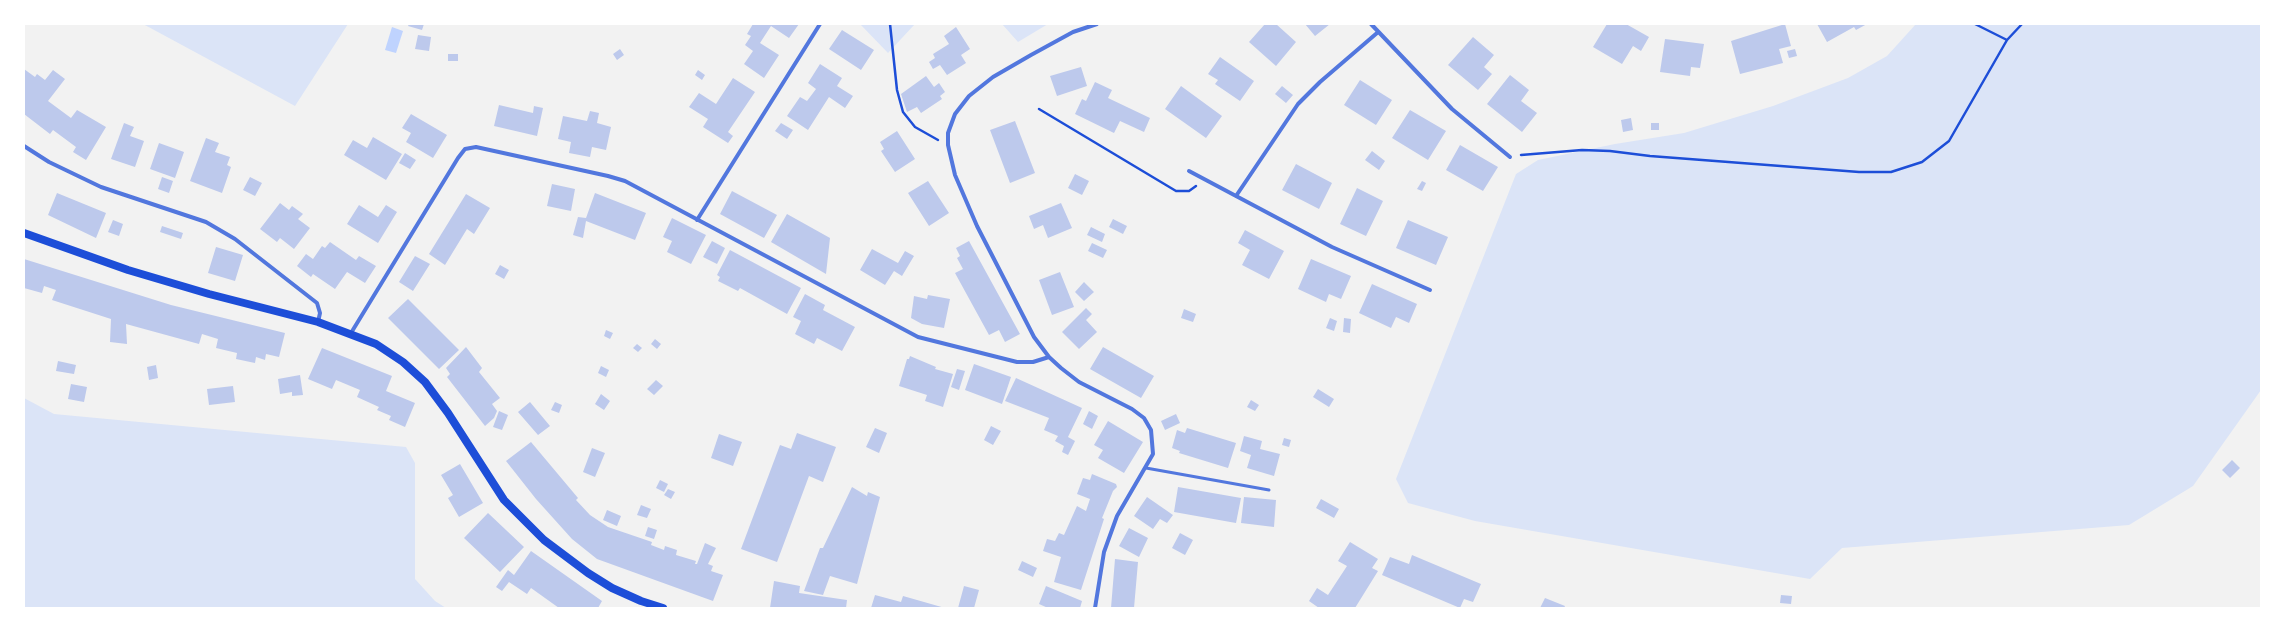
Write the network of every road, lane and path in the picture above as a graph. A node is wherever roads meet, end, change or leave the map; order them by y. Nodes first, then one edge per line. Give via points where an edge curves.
1 (820, 24) edge
2 (890, 24) edge
3 (1097, 24) edge
4 (1371, 24) edge
5 (1975, 24) edge
6 (2022, 24) edge
7 (1377, 33) junction
8 (2007, 40) junction
9 (1039, 109) dead end
10 (948, 145) junction
11 (24, 146) edge
12 (1510, 156) joint
13 (1189, 171) dead end
14 (1206, 179) junction
15 (1236, 196) junction
16 (697, 220) junction
17 (24, 232) edge
18 (1430, 290) dead end
19 (318, 322) junction
20 (351, 333) junction
21 (1049, 357) junction
22 (1146, 468) junction
23 (1268, 490) dead end
24 (663, 608) edge
25 (1095, 608) edge

1 - 16 street
2 - 10 path via 897,90 903,112 915,127
3 - 10 street via 1073,32 1032,55 993,77 969,96 955,114 948,133
4 - 7 street
5 - 8 path
6 - 8 path
7 - 12 street via 1452,109
7 - 15 street via 1298,104
8 - 12 path via 1949,141 1922,162 1891,172 1859,172 1610,151 1575,150
9 - 14 path via 1176,191 1189,191
10 - 21 street via 954,175 977,226 1034,337
11 - 19 street via 49,162 101,187 206,222 235,239 317,303 320,313
13 - 14 street
14 - 15 street
15 - 18 street via 1332,247
16 - 20 street via 625,181 476,147 465,150
16 - 21 street via 918,337 1017,362 1033,362
17 - 19 main road via 135,272
19 - 20 main road
20 - 24 main road via 376,344 403,362 425,382 504,500 544,540 566,559 594,577 641,602
21 - 22 street via 1079,382 1132,409 1144,418 1151,430 1153,444 1153,454
22 - 23 lane
22 - 25 street via 1118,516 1104,552

